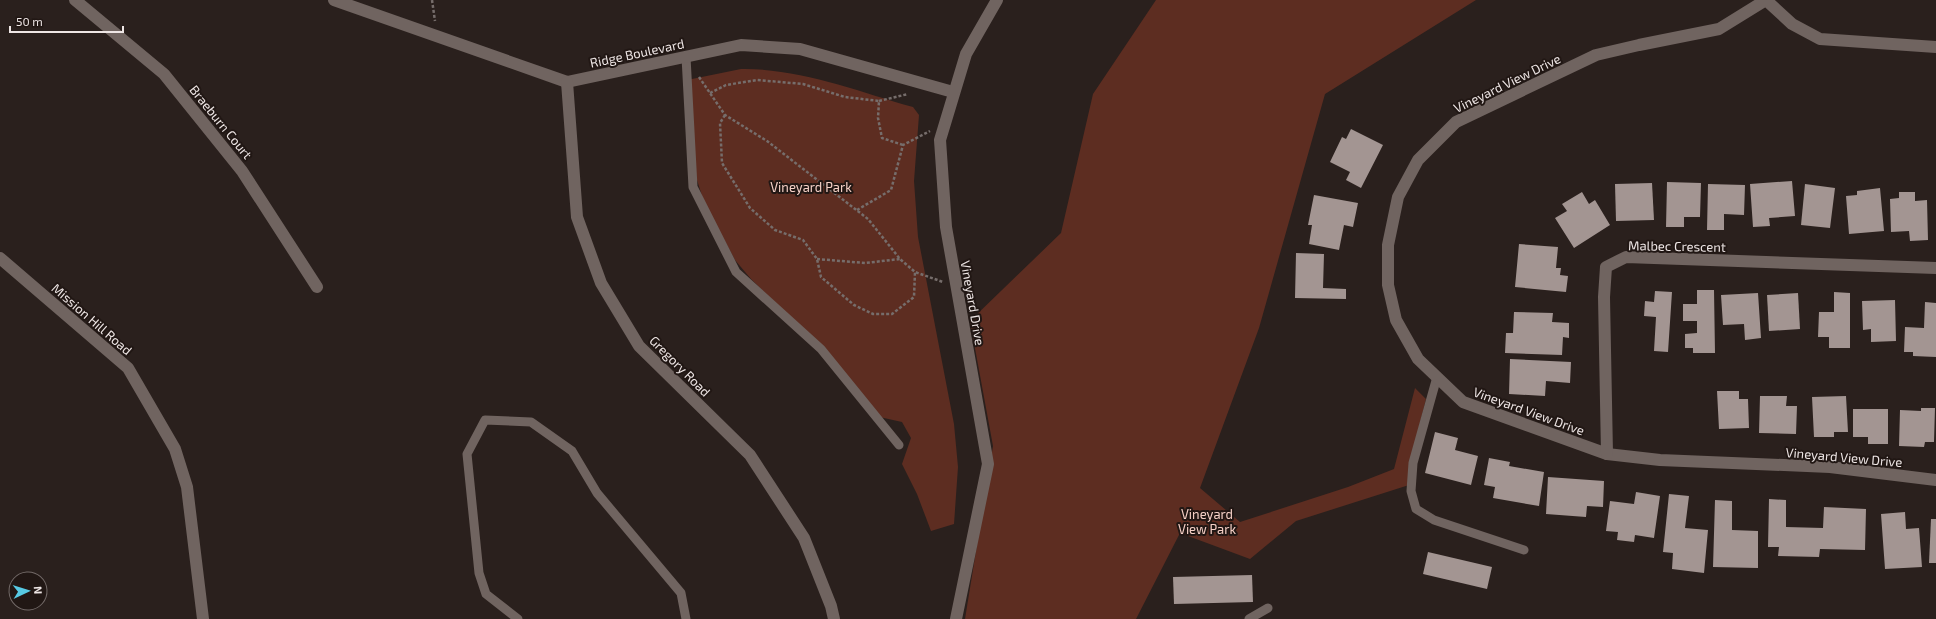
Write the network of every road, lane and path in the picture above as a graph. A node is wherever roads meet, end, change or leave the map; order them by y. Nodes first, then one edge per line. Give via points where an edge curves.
1 (75, 0) edge
2 (334, 0) edge
3 (432, 0) edge
4 (997, 0) edge
5 (1766, 0) edge
6 (437, 36) junction
7 (1936, 47) edge
8 (686, 57) junction
9 (567, 82) junction
10 (953, 92) junction
11 (710, 93) junction
12 (725, 115) junction
13 (943, 127) junction
14 (904, 145) junction
15 (857, 210) junction
16 (0, 258) edge
17 (817, 259) junction
18 (900, 259) junction
19 (1936, 268) edge
20 (915, 272) junction
21 (317, 287) dead end
22 (956, 287) junction
23 (1437, 377) junction
24 (899, 445) dead end
25 (1607, 454) junction
26 (1936, 480) edge
27 (1524, 550) dead end
28 (1268, 608) dead end
29 (203, 619) edge
30 (518, 619) edge
31 (686, 619) edge
32 (834, 619) edge
33 (956, 619) edge
34 (1249, 619) edge

1 - 21 street, Braeburn Court via 164,74 242,171
2 - 6 street
3 - 6 path
4 - 10 street, Vineyard Drive via 966,54
5 - 7 street via 1792,24 1820,39
5 - 23 street, Vineyard View Drive via 1719,29 1596,55 1456,122 1418,160 1398,197 1388,244 1388,285 1396,320 1418,360
6 - 9 street
8 - 9 street, Ridge Boulevard
8 - 10 street, Ridge Boulevard via 741,45 800,49
8 - 11 path
8 - 24 lane via 693,187 736,272 821,349
9 - 32 street, Gregory Road via 577,217 601,283 639,346 750,454 804,538
10 - 13 street, Vineyard Drive
11 - 12 path
11 - 14 path via 726,86 757,80 803,84 845,97 879,102 878,118 882,138
12 - 15 path via 767,141
12 - 17 path via 720,123 722,163 750,208 775,230 803,240
13 - 14 path via 924,133
13 - 22 street, Vineyard Drive via 940,140 946,227
14 - 15 path via 891,190
15 - 18 path via 868,219
16 - 29 street, Mission Hill Road via 128,368 175,449 187,487
17 - 18 path via 865,263
17 - 20 path via 821,277 854,305 873,314 892,314 914,297
18 - 20 path
19 - 25 street, Malbec Crescent via 1626,257 1606,267 1604,297
20 - 22 path
22 - 33 street, Vineyard Drive via 988,464
23 - 25 street, Vineyard View Drive via 1463,402
23 - 27 lane via 1413,463 1411,490 1416,508 1434,520
25 - 26 street, Vineyard View Drive via 1660,460 1830,467
28 - 34 lane
30 - 31 lane via 486,594 479,573 467,454 485,420 531,422 572,451 598,493 681,593

